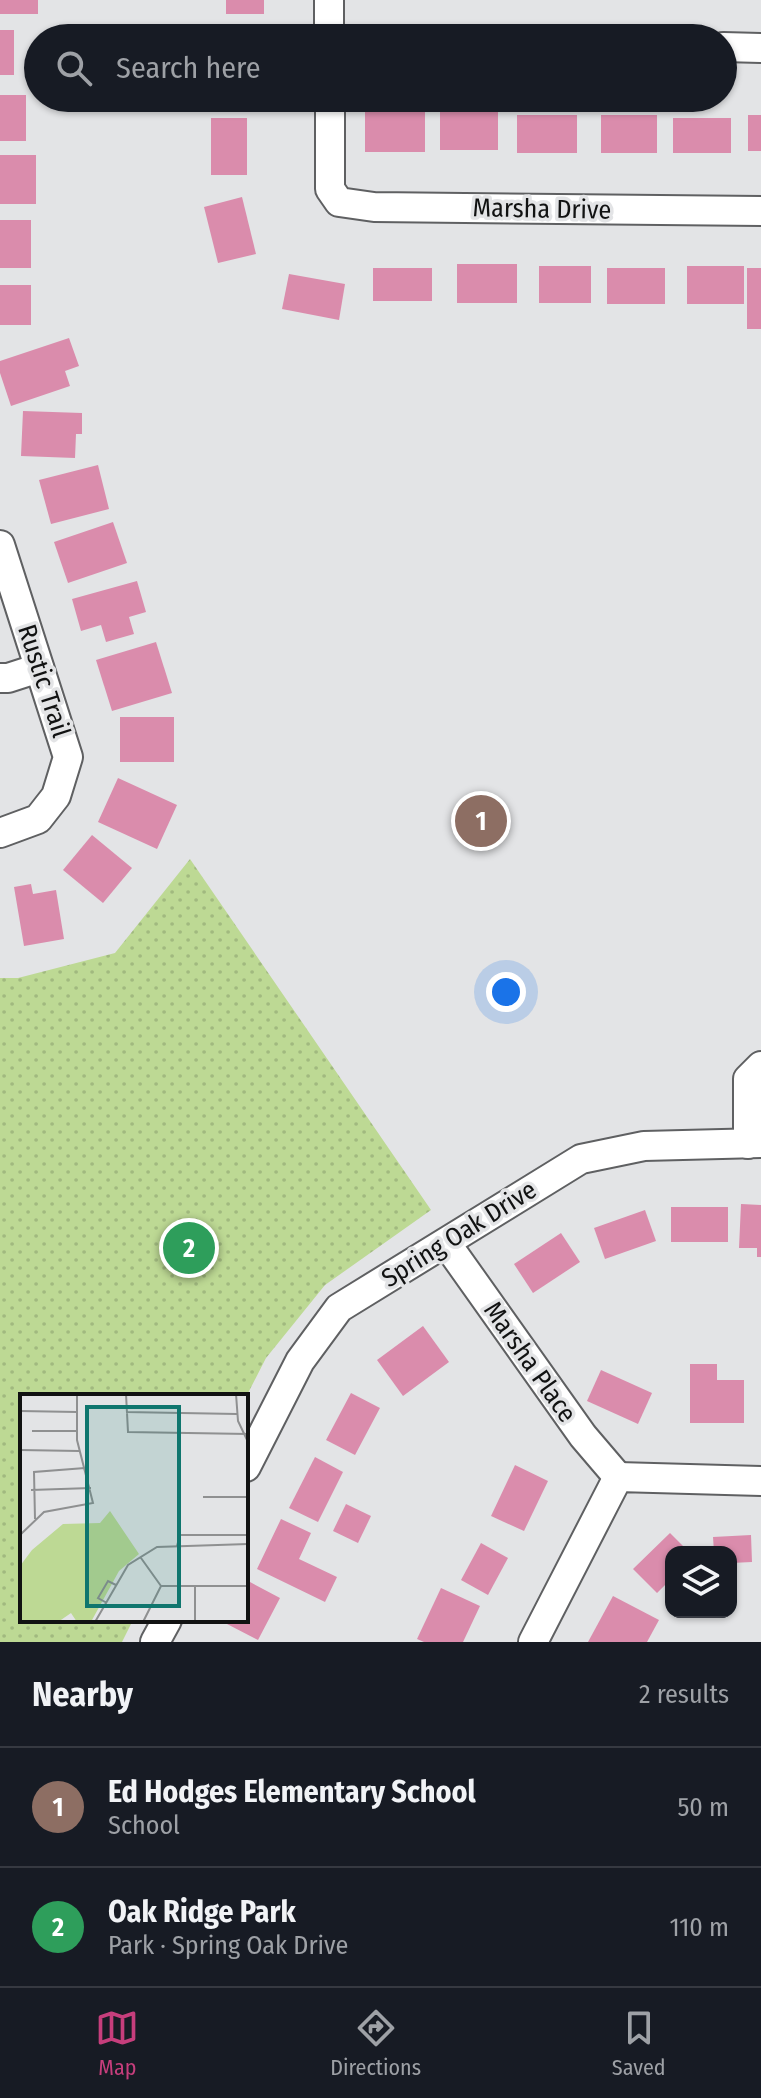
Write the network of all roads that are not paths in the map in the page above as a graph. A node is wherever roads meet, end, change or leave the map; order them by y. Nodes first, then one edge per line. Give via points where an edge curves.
1 (329, 0) edge
2 (329, 24) edge
3 (737, 47) edge
4 (761, 48) edge
5 (330, 112) edge
6 (761, 211) edge
7 (0, 545) edge
8 (39, 668) junction
9 (0, 678) edge
10 (0, 833) edge
11 (761, 1066) edge
12 (754, 1143) edge
13 (446, 1243) junction
14 (248, 1463) edge
15 (618, 1477) junction
16 (761, 1481) edge
17 (166, 1622) edge
18 (155, 1642) edge
19 (533, 1642) edge

1 - 2 street
3 - 4 street
5 - 6 street, Marsha Drive via 330,189 339,202 374,207
7 - 8 street, Rustic Trail
8 - 9 street
8 - 10 street, Rustic Trail via 68,757 56,796 38,819
11 - 12 street via 748,1079
12 - 13 street, Spring Oak Drive via 644,1146 581,1159
13 - 14 street, Spring Oak Drive via 339,1308 300,1361
13 - 15 street, Marsha Place
15 - 16 street
15 - 19 street
17 - 18 street

